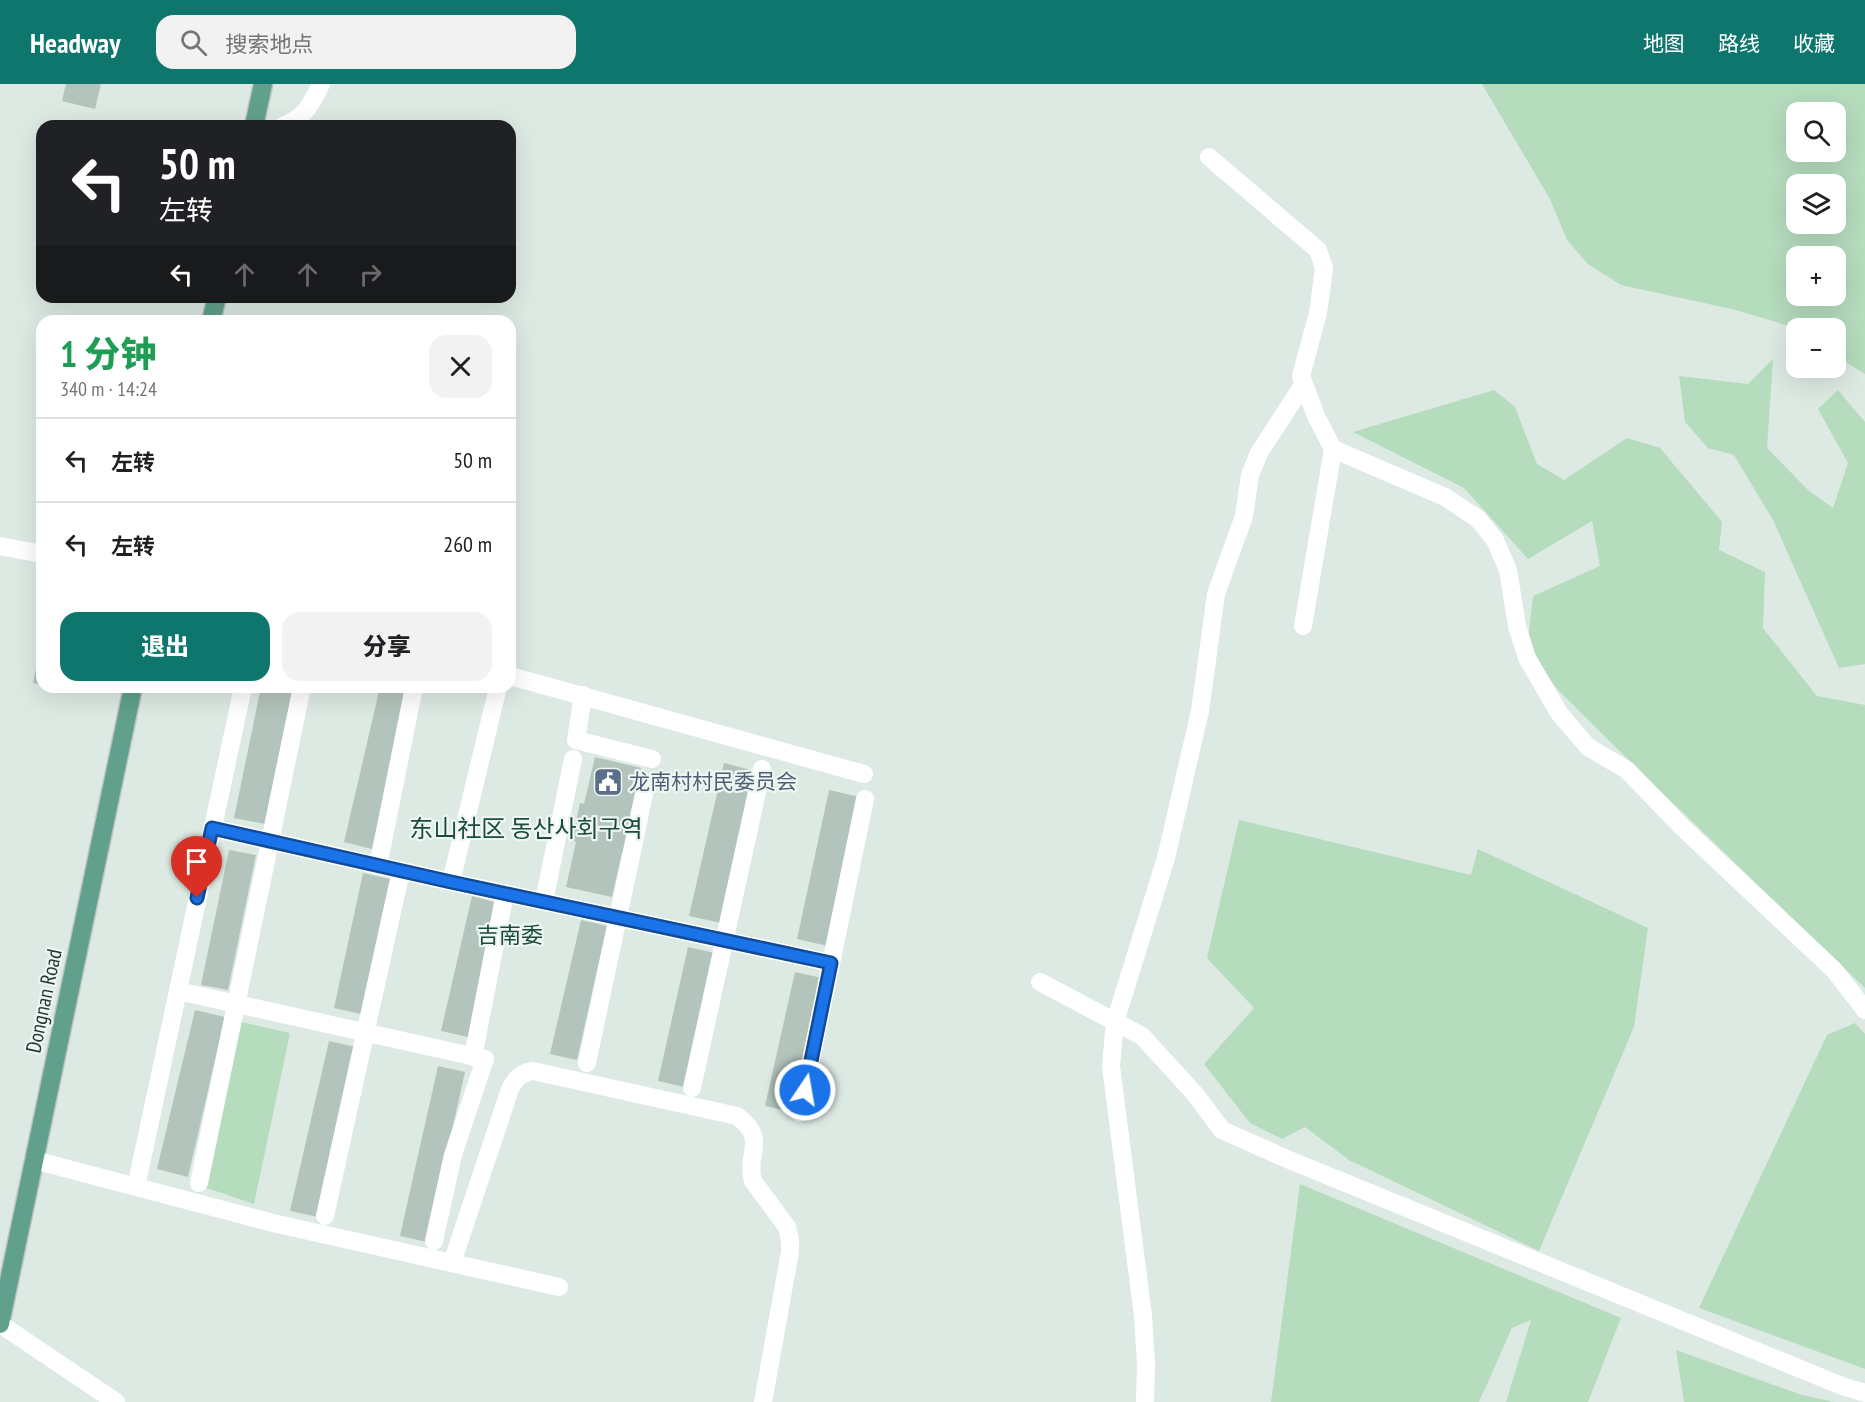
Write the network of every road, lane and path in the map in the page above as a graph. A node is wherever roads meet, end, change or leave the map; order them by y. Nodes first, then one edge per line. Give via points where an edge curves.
1 (263, 84) edge
2 (321, 84) edge
3 (255, 120) edge
4 (296, 120) edge
5 (1209, 157) dead end
6 (1303, 385) junction
7 (1333, 449) junction
8 (0, 546) edge
9 (36, 553) edge
10 (1303, 626) dead end
11 (516, 678) edge
12 (132, 693) edge
13 (242, 693) edge
14 (301, 693) edge
15 (413, 693) edge
16 (497, 693) edge
17 (583, 695) junction
18 (573, 759) dead end
19 (652, 759) dead end
20 (762, 769) dead end
21 (864, 774) dead end
22 (646, 785) dead end
23 (866, 799) dead end
24 (212, 828) junction
25 (270, 841) junction
26 (378, 866) junction
27 (401, 871) junction
28 (451, 882) junction
29 (505, 893) junction
30 (544, 902) junction
31 (618, 917) junction
32 (724, 941) junction
33 (831, 963) junction
34 (1040, 982) dead end
35 (178, 991) junction
36 (237, 1004) junction
37 (1865, 1010) edge
38 (1115, 1022) junction
39 (365, 1033) junction
40 (473, 1057) junction
41 (586, 1063) dead end
42 (692, 1088) dead end
43 (800, 1113) dead end
44 (34, 1160) junction
45 (199, 1183) dead end
46 (136, 1187) junction
47 (325, 1216) dead end
48 (434, 1240) dead end
49 (452, 1263) junction
50 (559, 1287) dead end
51 (0, 1324) edge
52 (1865, 1393) edge
53 (116, 1402) edge
54 (763, 1402) edge
55 (1145, 1402) edge

1 - 3 main road
2 - 4 street via 308,110
5 - 6 street via 1318,250 1324,268 1301,376
6 - 7 street
6 - 38 street via 1259,453 1250,475 1244,516 1216,594 1200,711 1166,858
7 - 10 street
7 - 37 street via 1445,497 1478,519 1495,540 1508,570 1517,626 1527,658 1559,713 1588,747 1627,770 1834,970
8 - 9 street
11 - 17 street
12 - 44 main road, Dongnan Road
13 - 24 street
14 - 25 street
15 - 26 street
16 - 28 street
17 - 19 street via 576,740
17 - 21 street
18 - 30 street
20 - 32 street
22 - 31 street
23 - 33 street
24 - 25 street
24 - 35 street
25 - 26 street
25 - 36 street
26 - 27 street
27 - 28 street
27 - 39 street
28 - 29 street
29 - 30 street
29 - 40 street
30 - 31 street
31 - 32 street
31 - 41 street
32 - 33 street
32 - 42 street
33 - 43 street
34 - 38 street
35 - 36 street
35 - 46 street
36 - 39 street
36 - 45 street
38 - 52 street via 1142,1036 1222,1130
38 - 55 street via 1111,1066 1143,1316
39 - 40 street
39 - 47 street
40 - 48 street via 485,1059 453,1155
44 - 46 street
44 - 51 main road, Dongnan Road
46 - 49 street
49 - 50 street
49 - 54 street via 510,1089 523,1072 737,1116 754,1135 753,1181 787,1227 790,1240
51 - 53 street

